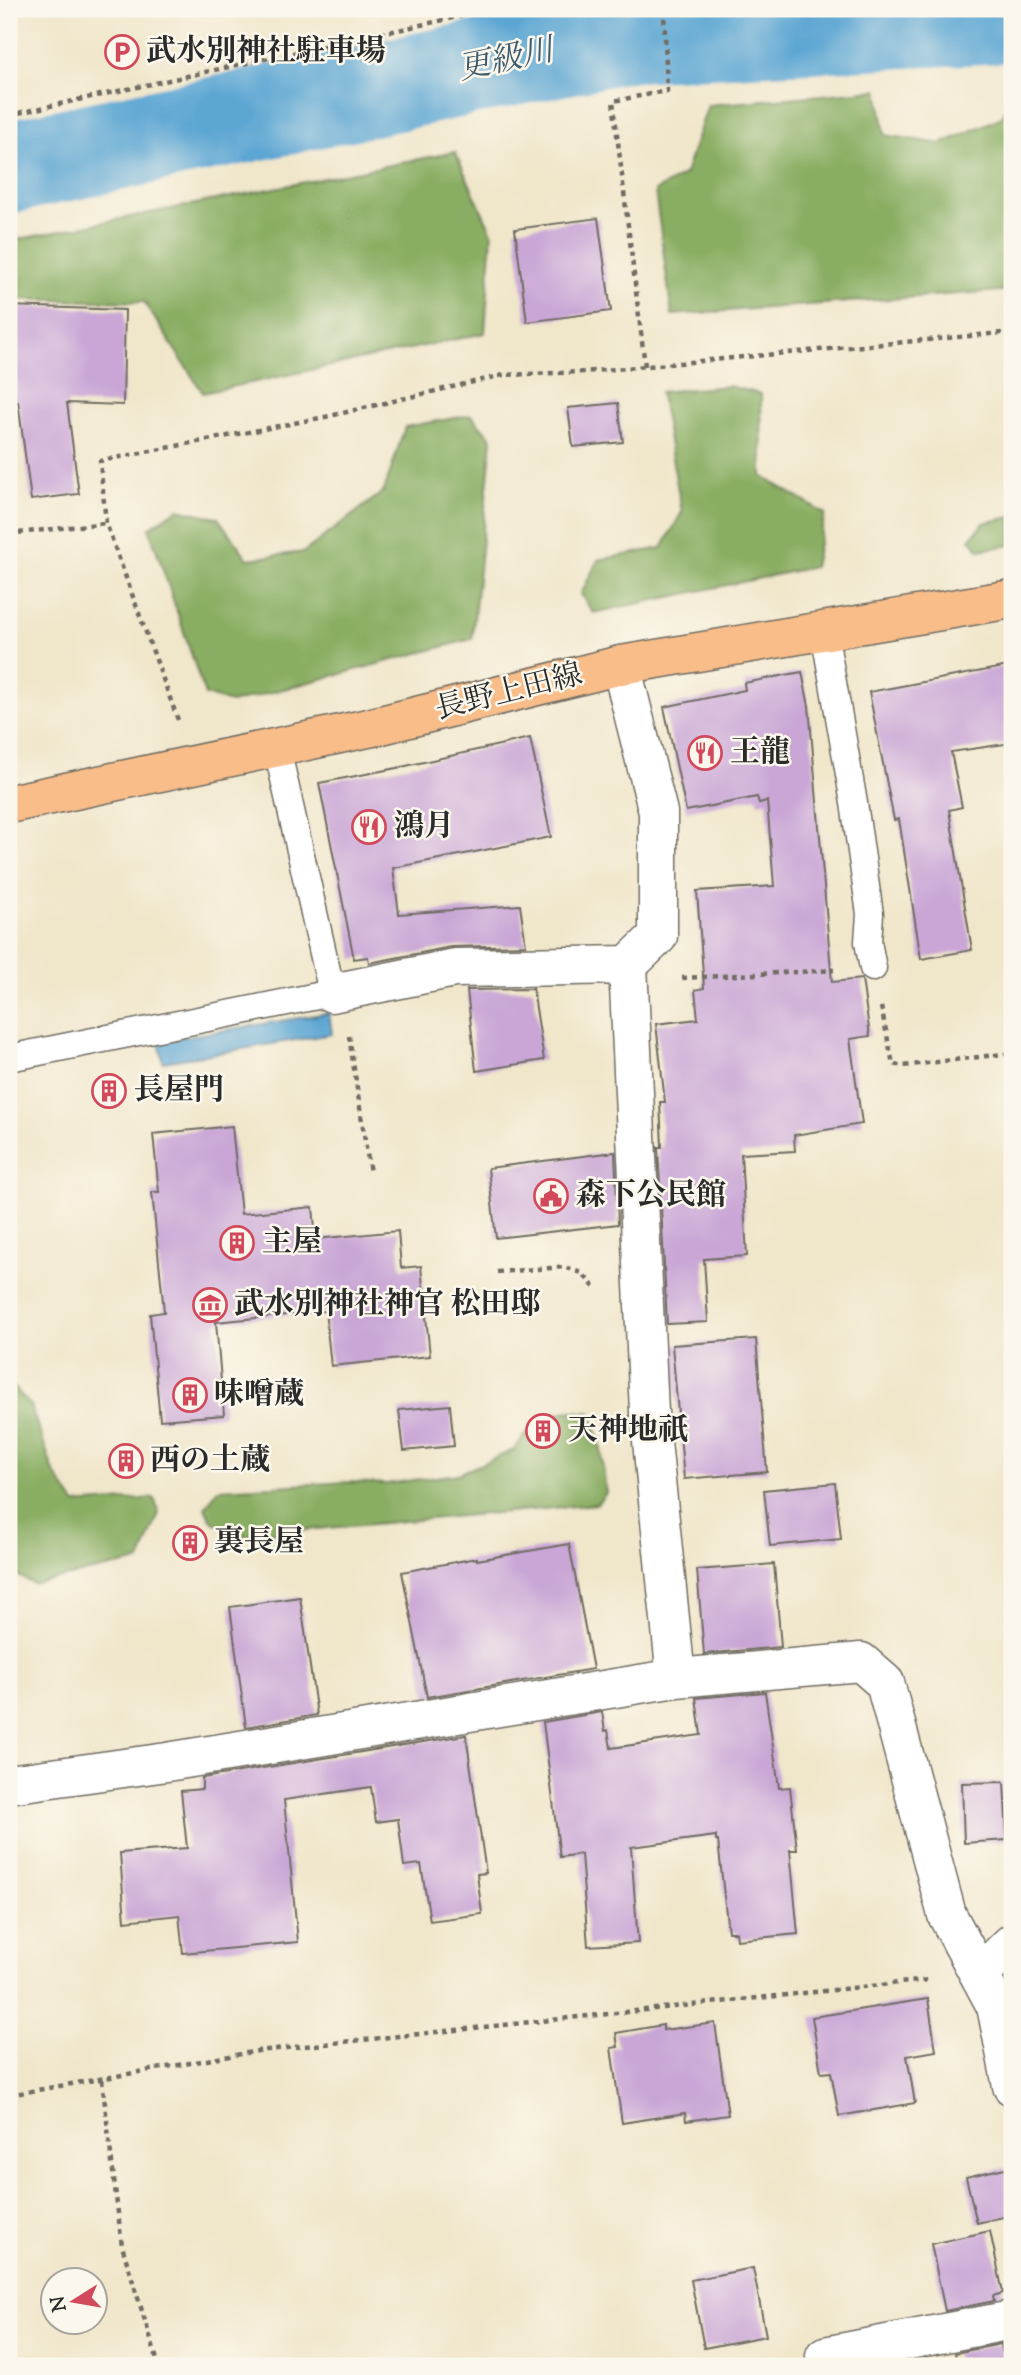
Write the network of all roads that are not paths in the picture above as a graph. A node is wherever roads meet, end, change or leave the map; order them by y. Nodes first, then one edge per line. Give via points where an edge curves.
1 (1012, 598) edge
2 (824, 631) junction
3 (621, 665) junction
4 (277, 748) junction
5 (9, 804) edge
6 (628, 965) junction
7 (873, 968) road end
8 (337, 992) junction
9 (9, 1058) edge
10 (676, 1678) junction
11 (9, 1784) edge
12 (1012, 1943) edge
13 (980, 1974) junction
14 (1012, 2085) edge
15 (1012, 2320) edge
16 (825, 2356) dead end

1 - 2 main road, 長野上田線
2 - 3 main road, 長野上田線
2 - 7 lane via 854,803
3 - 4 main road, 長野上田線
3 - 6 street via 658,812 658,936
4 - 5 main road, 長野上田線
4 - 8 lane
6 - 8 street via 455,968
6 - 10 street via 649,1412
8 - 9 lane
10 - 11 street
10 - 13 street via 861,1662 885,1683 947,1915
12 - 13 street
13 - 14 street via 996,2006
15 - 16 street

